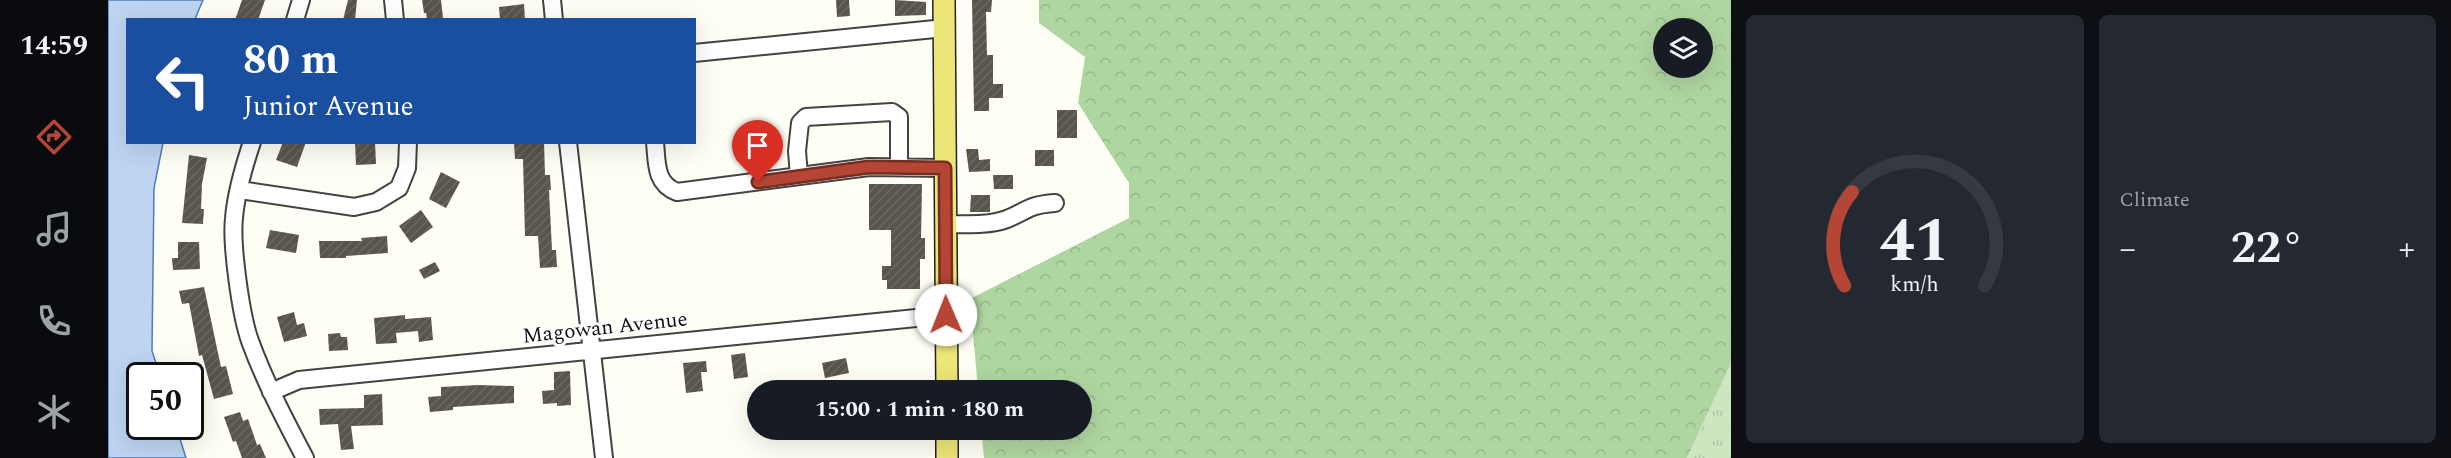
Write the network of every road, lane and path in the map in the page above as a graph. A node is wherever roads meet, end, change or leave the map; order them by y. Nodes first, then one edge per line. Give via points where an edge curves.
1 (301, 0) edge
2 (393, 0) edge
3 (552, 0) edge
4 (944, 0) edge
5 (296, 18) edge
6 (395, 18) edge
7 (554, 18) edge
8 (945, 28) junction
9 (696, 53) edge
10 (252, 144) edge
11 (408, 144) edge
12 (568, 144) edge
13 (655, 144) edge
14 (899, 166) junction
15 (945, 168) junction
16 (799, 176) junction
17 (240, 190) junction
18 (1055, 203) dead end
19 (946, 224) junction
20 (946, 315) junction
21 (593, 351) junction
22 (947, 380) edge
23 (271, 392) junction
24 (947, 440) edge
25 (305, 458) edge
26 (604, 458) edge
27 (947, 458) edge

1 - 5 street
2 - 6 street
3 - 7 street
4 - 8 main road
8 - 9 street
8 - 15 main road
10 - 17 street
11 - 17 street via 407,168 399,188 376,202 354,207
12 - 21 street
13 - 16 street via 658,175 669,189 684,192
14 - 15 street
14 - 16 street
14 - 16 street via 896,114 806,117 800,123
15 - 19 main road
17 - 23 street via 234,219 238,277 250,339
18 - 19 street via 1036,204 1005,219
19 - 20 main road
20 - 21 street, Magowan Avenue
20 - 22 main road
21 - 23 street, Magowan Avenue via 299,380
21 - 26 street
23 - 25 street
24 - 27 main road

